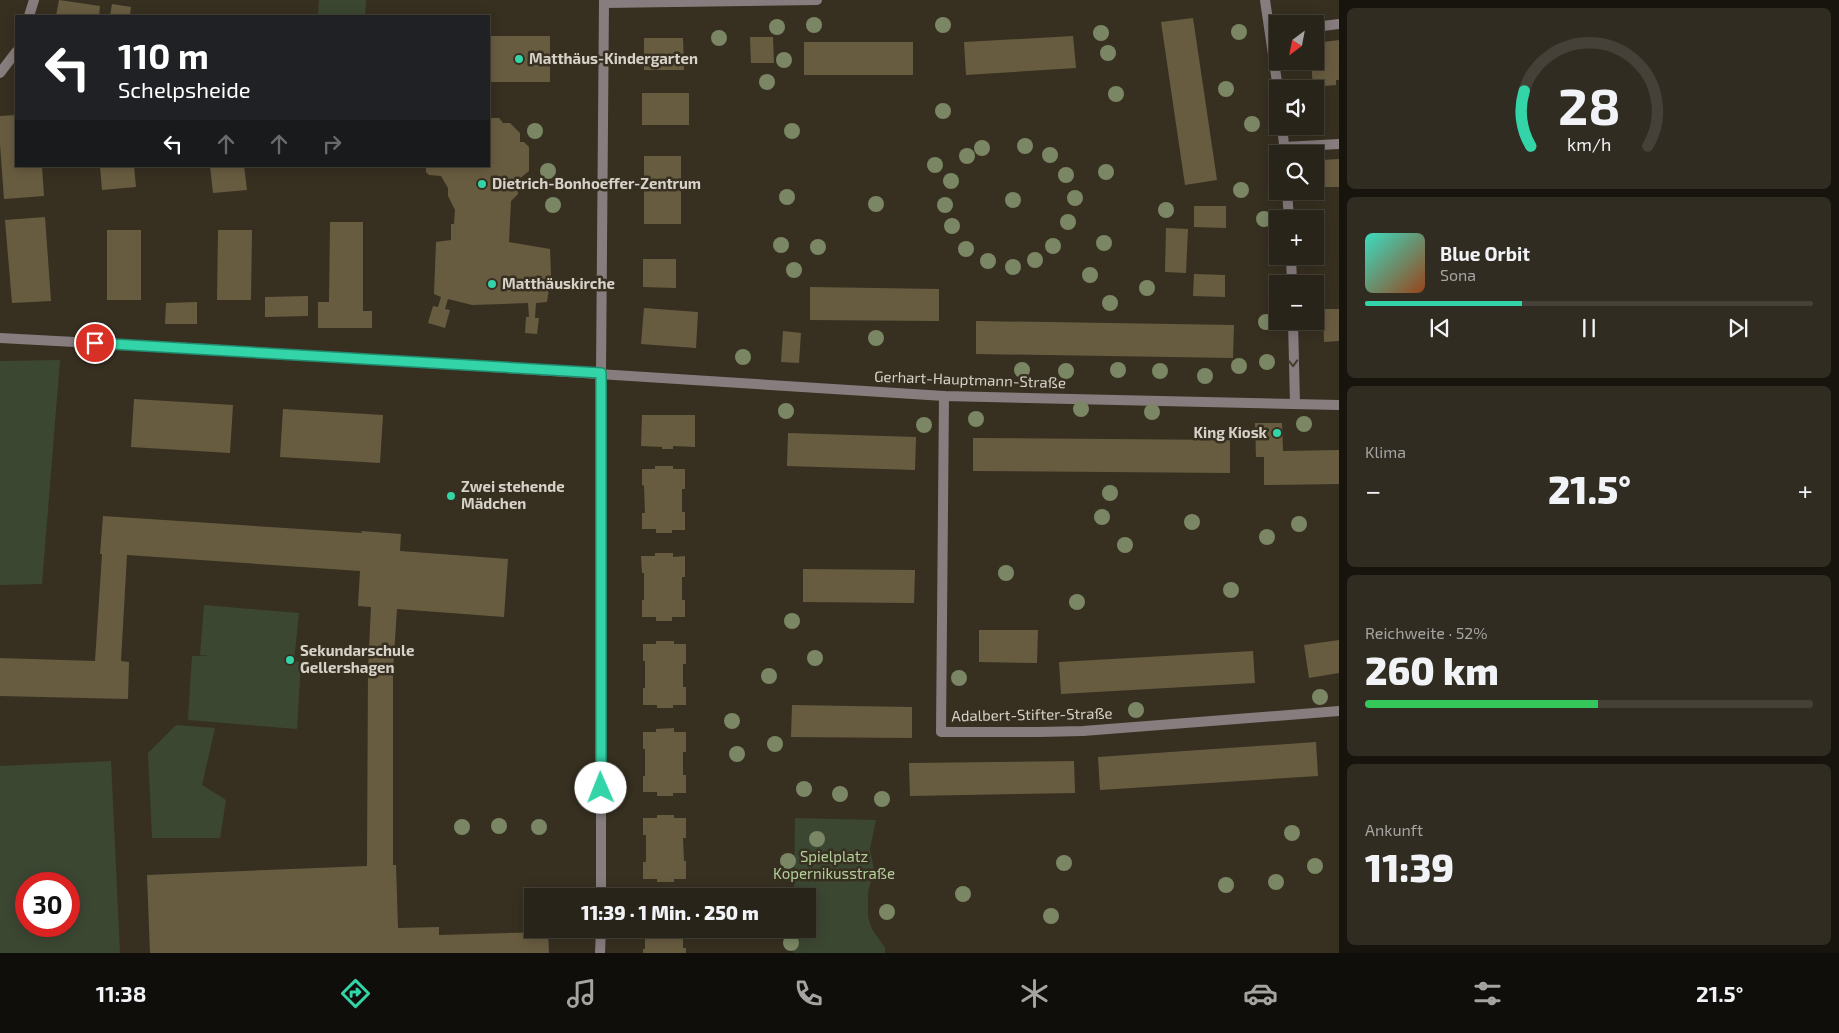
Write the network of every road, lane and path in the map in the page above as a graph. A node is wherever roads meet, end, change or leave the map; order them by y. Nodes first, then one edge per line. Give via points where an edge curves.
1 (34, 0) edge
2 (817, 0) edge
3 (1265, 0) edge
4 (604, 2) edge
5 (29, 15) edge
6 (1269, 15) edge
7 (1339, 24) edge
8 (1324, 26) edge
9 (15, 53) edge
10 (0, 73) edge
11 (1339, 144) edge
12 (1324, 146) edge
13 (1292, 330) edge
14 (0, 338) edge
15 (601, 373) junction
16 (944, 396) junction
17 (1295, 404) junction
18 (1339, 405) edge
19 (1339, 711) edge
20 (601, 888) edge
21 (601, 938) edge
22 (600, 953) edge

1 - 5 street
2 - 4 street
3 - 6 street
4 - 15 street
7 - 8 street
9 - 10 street
11 - 12 street
13 -> 17 street
14 - 15 street, Gerhart-Hauptmann-Straße
15 - 16 street, Gerhart-Hauptmann-Straße
15 - 20 street
16 - 17 street, Gerhart-Hauptmann-Straße
16 - 19 street, Adalbert-Stifter-Straße via 941,732 1083,730
17 - 18 street, Gerhart-Hauptmann-Straße
21 - 22 street

